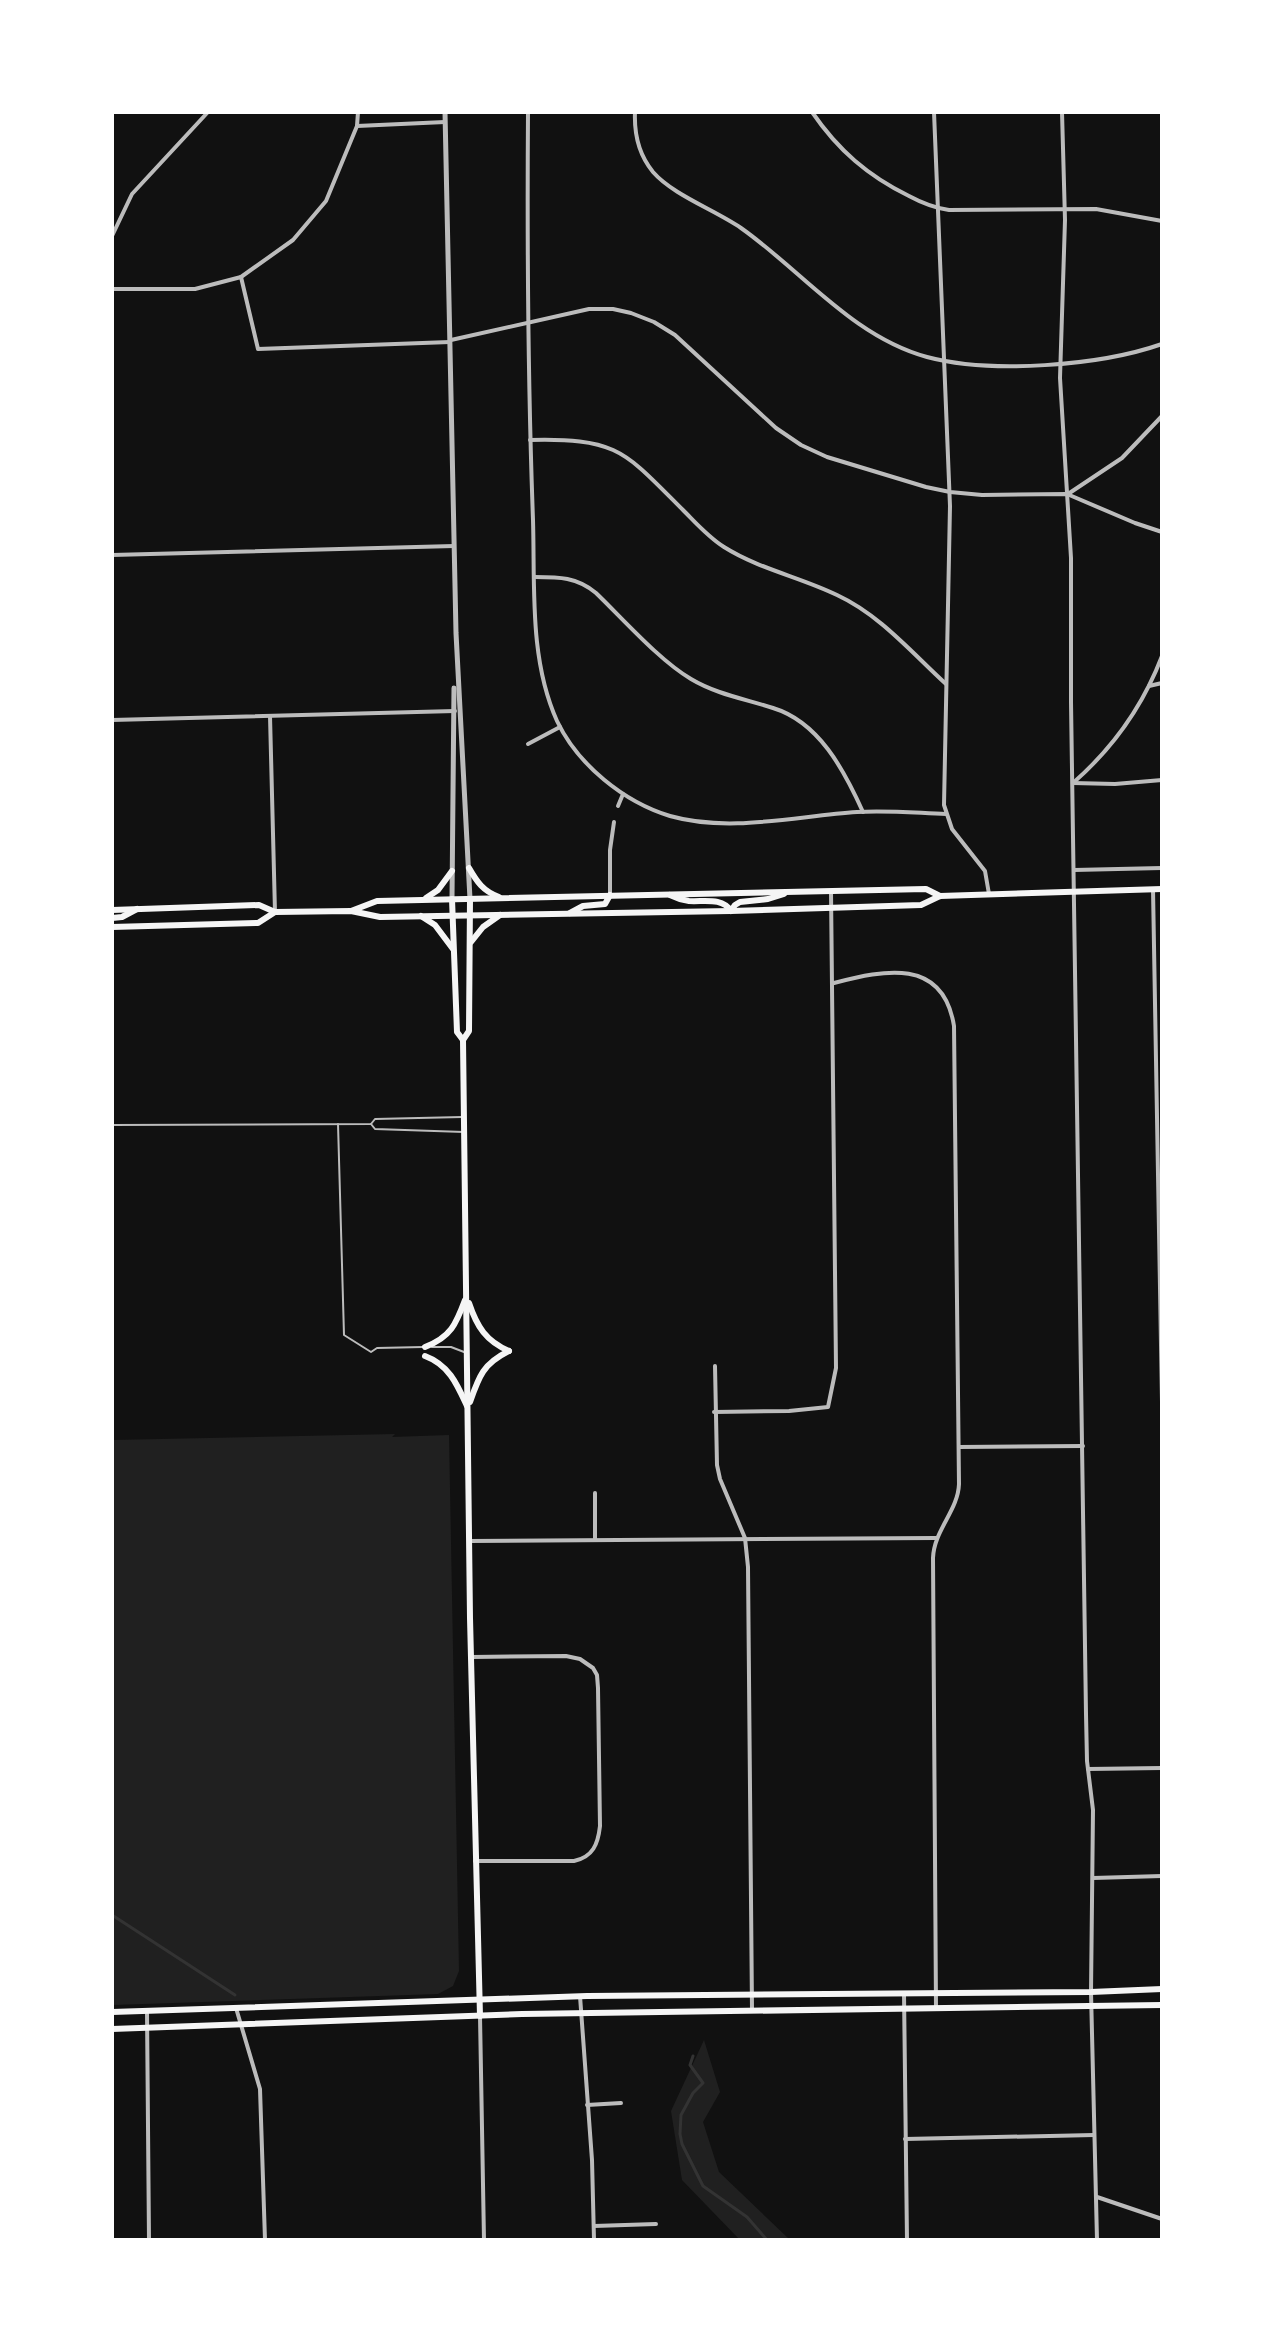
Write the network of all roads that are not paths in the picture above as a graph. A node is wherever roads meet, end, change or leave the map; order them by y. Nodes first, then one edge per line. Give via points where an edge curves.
1 (208, 112) edge
2 (358, 112) edge
3 (445, 112) edge
4 (528, 112) edge
5 (635, 112) edge
6 (812, 112) edge
7 (934, 112) edge
8 (1062, 112) edge
9 (445, 122) junction
10 (357, 126) junction
11 (937, 208) junction
12 (1065, 209) junction
13 (1161, 221) edge
14 (112, 236) edge
15 (241, 277) junction
16 (112, 289) edge
17 (527, 324) junction
18 (451, 341) junction
19 (1161, 344) edge
20 (943, 360) junction
21 (1059, 363) junction
22 (1161, 416) edge
23 (530, 440) junction
24 (950, 492) junction
25 (1067, 494) junction
26 (1161, 532) edge
27 (454, 546) junction
28 (112, 555) edge
29 (535, 577) junction
30 (1161, 656) edge
31 (1161, 683) edge
32 (946, 685) junction
33 (1149, 686) junction
34 (457, 711) junction
35 (270, 716) junction
36 (112, 720) edge
37 (560, 727) junction
38 (528, 744) dead end
39 (1161, 780) edge
40 (1072, 783) junction
41 (623, 794) junction
42 (618, 806) dead end
43 (863, 812) junction
44 (946, 814) junction
45 (614, 822) dead end
46 (469, 868) junction
47 (1161, 868) edge
48 (1074, 870) junction
49 (452, 871) junction
50 (1153, 889) junction
51 (1161, 889) edge
52 (791, 891) junction
53 (831, 891) junction
54 (1074, 891) junction
55 (666, 894) junction
56 (989, 894) junction
57 (610, 895) junction
58 (940, 896) junction
59 (502, 898) junction
60 (452, 899) junction
61 (470, 899) junction
62 (422, 900) junction
63 (832, 908) junction
64 (137, 909) junction
65 (112, 910) edge
66 (351, 910) junction
67 (732, 911) junction
68 (275, 912) junction
69 (569, 913) junction
70 (502, 914) junction
71 (453, 915) junction
72 (470, 915) junction
73 (420, 916) junction
74 (112, 918) edge
75 (112, 927) edge
76 (471, 943) junction
77 (454, 950) junction
78 (834, 983) junction
79 (463, 1040) junction
80 (464, 1117) junction
81 (339, 1124) junction
82 (370, 1124) junction
83 (112, 1125) edge
84 (464, 1132) junction
85 (467, 1297) junction
86 (425, 1347) junction
87 (467, 1353) junction
88 (425, 1356) dead end
89 (715, 1366) dead end
90 (1161, 1402) edge
91 (468, 1409) junction
92 (714, 1412) junction
93 (1083, 1446) junction
94 (959, 1447) junction
95 (595, 1493) dead end
96 (745, 1538) junction
97 (936, 1539) junction
98 (596, 1540) junction
99 (469, 1541) junction
100 (471, 1657) junction
101 (1161, 1768) edge
102 (1088, 1769) junction
103 (475, 1861) junction
104 (1161, 1876) edge
105 (1093, 1878) junction
106 (1161, 1989) edge
107 (936, 1992) junction
108 (1091, 1992) junction
109 (904, 1993) junction
110 (752, 1994) junction
111 (580, 1996) junction
112 (479, 1999) junction
113 (1092, 2006) junction
114 (1161, 2006) edge
115 (235, 2008) junction
116 (904, 2010) junction
117 (936, 2010) junction
118 (147, 2011) junction
119 (752, 2011) junction
120 (112, 2012) edge
121 (582, 2013) junction
122 (480, 2016) junction
123 (241, 2024) junction
124 (147, 2028) junction
125 (112, 2029) edge
126 (621, 2103) dead end
127 (587, 2105) junction
128 (1094, 2135) junction
129 (905, 2139) junction
130 (1096, 2197) junction
131 (1161, 2219) edge
132 (656, 2224) dead end
133 (594, 2226) junction
134 (149, 2240) edge
135 (265, 2240) edge
136 (484, 2240) edge
137 (594, 2240) edge
138 (907, 2240) edge
139 (1097, 2240) edge

1 - 14 street via 132,194
2 - 10 street
3 - 9 street
4 - 17 street
5 - 20 street via 640,150 665,182 743,229 874,334
6 - 11 street via 858,165 891,187
7 - 11 street
8 - 12 street
9 - 10 street
9 - 18 street
10 - 15 street via 326,201 293,240
11 - 12 street
11 - 20 street
12 - 13 street via 1110,211
12 - 21 street
15 - 16 street via 195,289
15 - 18 street via 258,350
17 - 18 street
17 - 23 street
17 - 24 street via 593,309 640,316 679,338 768,421 801,445 859,467
18 - 27 street
19 - 21 street via 1103,359
20 - 21 street
20 - 24 street
21 - 25 street
22 - 25 street via 1122,458
23 - 29 street
23 - 32 street via 582,440 624,454 643,468 717,543 754,563 847,600 893,632
24 - 25 street
24 - 32 street
25 - 26 street
25 - 40 street via 1072,586
27 - 28 street
27 - 34 street
29 - 37 street via 540,665
29 - 43 street via 569,578 583,583 688,677 722,693 778,709 800,721 828,750
30 - 33 street
31 - 33 street
32 - 44 street
33 - 40 street via 1114,742
34 - 35 street
34 - 46 street
34 - 49 street
35 - 36 street
35 - 68 street
37 - 38 street
37 - 41 street via 593,769
39 - 40 street
40 - 48 street
41 - 42 street
41 - 43 street via 666,814 706,822 738,823
43 - 44 street
44 - 56 street via 954,832 985,871
45 - 57 street
46 - 59 main road via 487,892
46 - 61 street
47 - 48 street
48 - 54 street
49 - 60 street
49 - 62 main road via 438,890
50 - 51 main road
50 - 54 main road
50 - 90 street
52 - 53 main road
52 - 55 main road
52 - 67 main road via 740,902
53 - 58 main road via 926,889
53 - 63 street
54 - 56 main road
54 - 93 street
55 - 57 main road
55 - 67 main road via 689,901 716,901
56 - 58 main road
57 - 59 main road
57 - 69 main road via 606,903 583,906
58 - 63 main road via 921,905
59 - 61 main road
60 - 61 main road
60 - 62 main road
60 - 71 main road
61 - 72 main road
62 - 66 main road via 376,901
63 - 67 main road
63 - 78 street
64 - 65 main road
64 - 68 main road via 259,905
64 - 74 main road via 122,918
66 - 68 main road
66 - 73 main road via 380,917
67 - 69 main road
68 - 75 main road via 258,923
69 - 70 main road
70 - 72 main road
70 - 76 main road via 483,927
71 - 72 main road
71 - 73 main road
71 - 77 main road
72 - 76 main road
73 - 77 main road via 435,925
76 - 79 main road via 469,1031
77 - 79 main road via 457,1032
78 - 92 street via 836,1368 828,1407
78 - 94 street via 885,972 916,975 938,990 953,1019
79 - 80 main road
80 - 82 lane via 375,1119
80 - 84 main road
81 - 82 lane
81 - 83 lane
81 - 86 lane via 344,1335 371,1352 377,1347
82 - 84 lane via 375,1129
84 - 85 main road
85 - 86 main road via 447,1336
85 - 87 main road
85 - 91 main road via 483,1334 509,1351 484,1368
86 - 87 lane via 451,1347
87 - 91 main road
88 - 91 main road via 445,1366
89 - 92 street
91 - 99 main road
92 - 96 street via 718,1472
93 - 94 street
93 - 102 street
94 - 97 street via 958,1496
95 - 98 street
96 - 97 street
96 - 98 street
96 - 110 street
97 - 107 street
98 - 99 street
99 - 100 main road
100 - 103 main road
100 - 103 street via 580,1659 597,1675 599,1710 600,1826 593,1851 574,1861
101 - 102 street
102 - 105 street via 1093,1810
103 - 112 main road
104 - 105 street
105 - 108 street
106 - 108 main road
107 - 108 main road
107 - 109 main road
107 - 117 street
108 - 113 street
109 - 110 main road
109 - 116 street
110 - 111 main road
110 - 119 street
111 - 112 main road
111 - 121 street
112 - 115 main road
112 - 122 main road
113 - 114 main road
113 - 117 main road
113 - 128 street
115 - 118 main road
115 - 123 street
116 - 117 main road
116 - 119 main road
116 - 129 street
118 - 120 main road
118 - 124 street
119 - 121 main road
121 - 122 main road
121 - 127 street
122 - 123 main road
122 - 136 street
123 - 124 main road
123 - 135 street via 260,2089
124 - 125 main road
124 - 134 street
126 - 127 street
127 - 133 street
128 - 129 street
128 - 130 street
129 - 138 street
130 - 131 street
130 - 139 street
132 - 133 street
133 - 137 street

